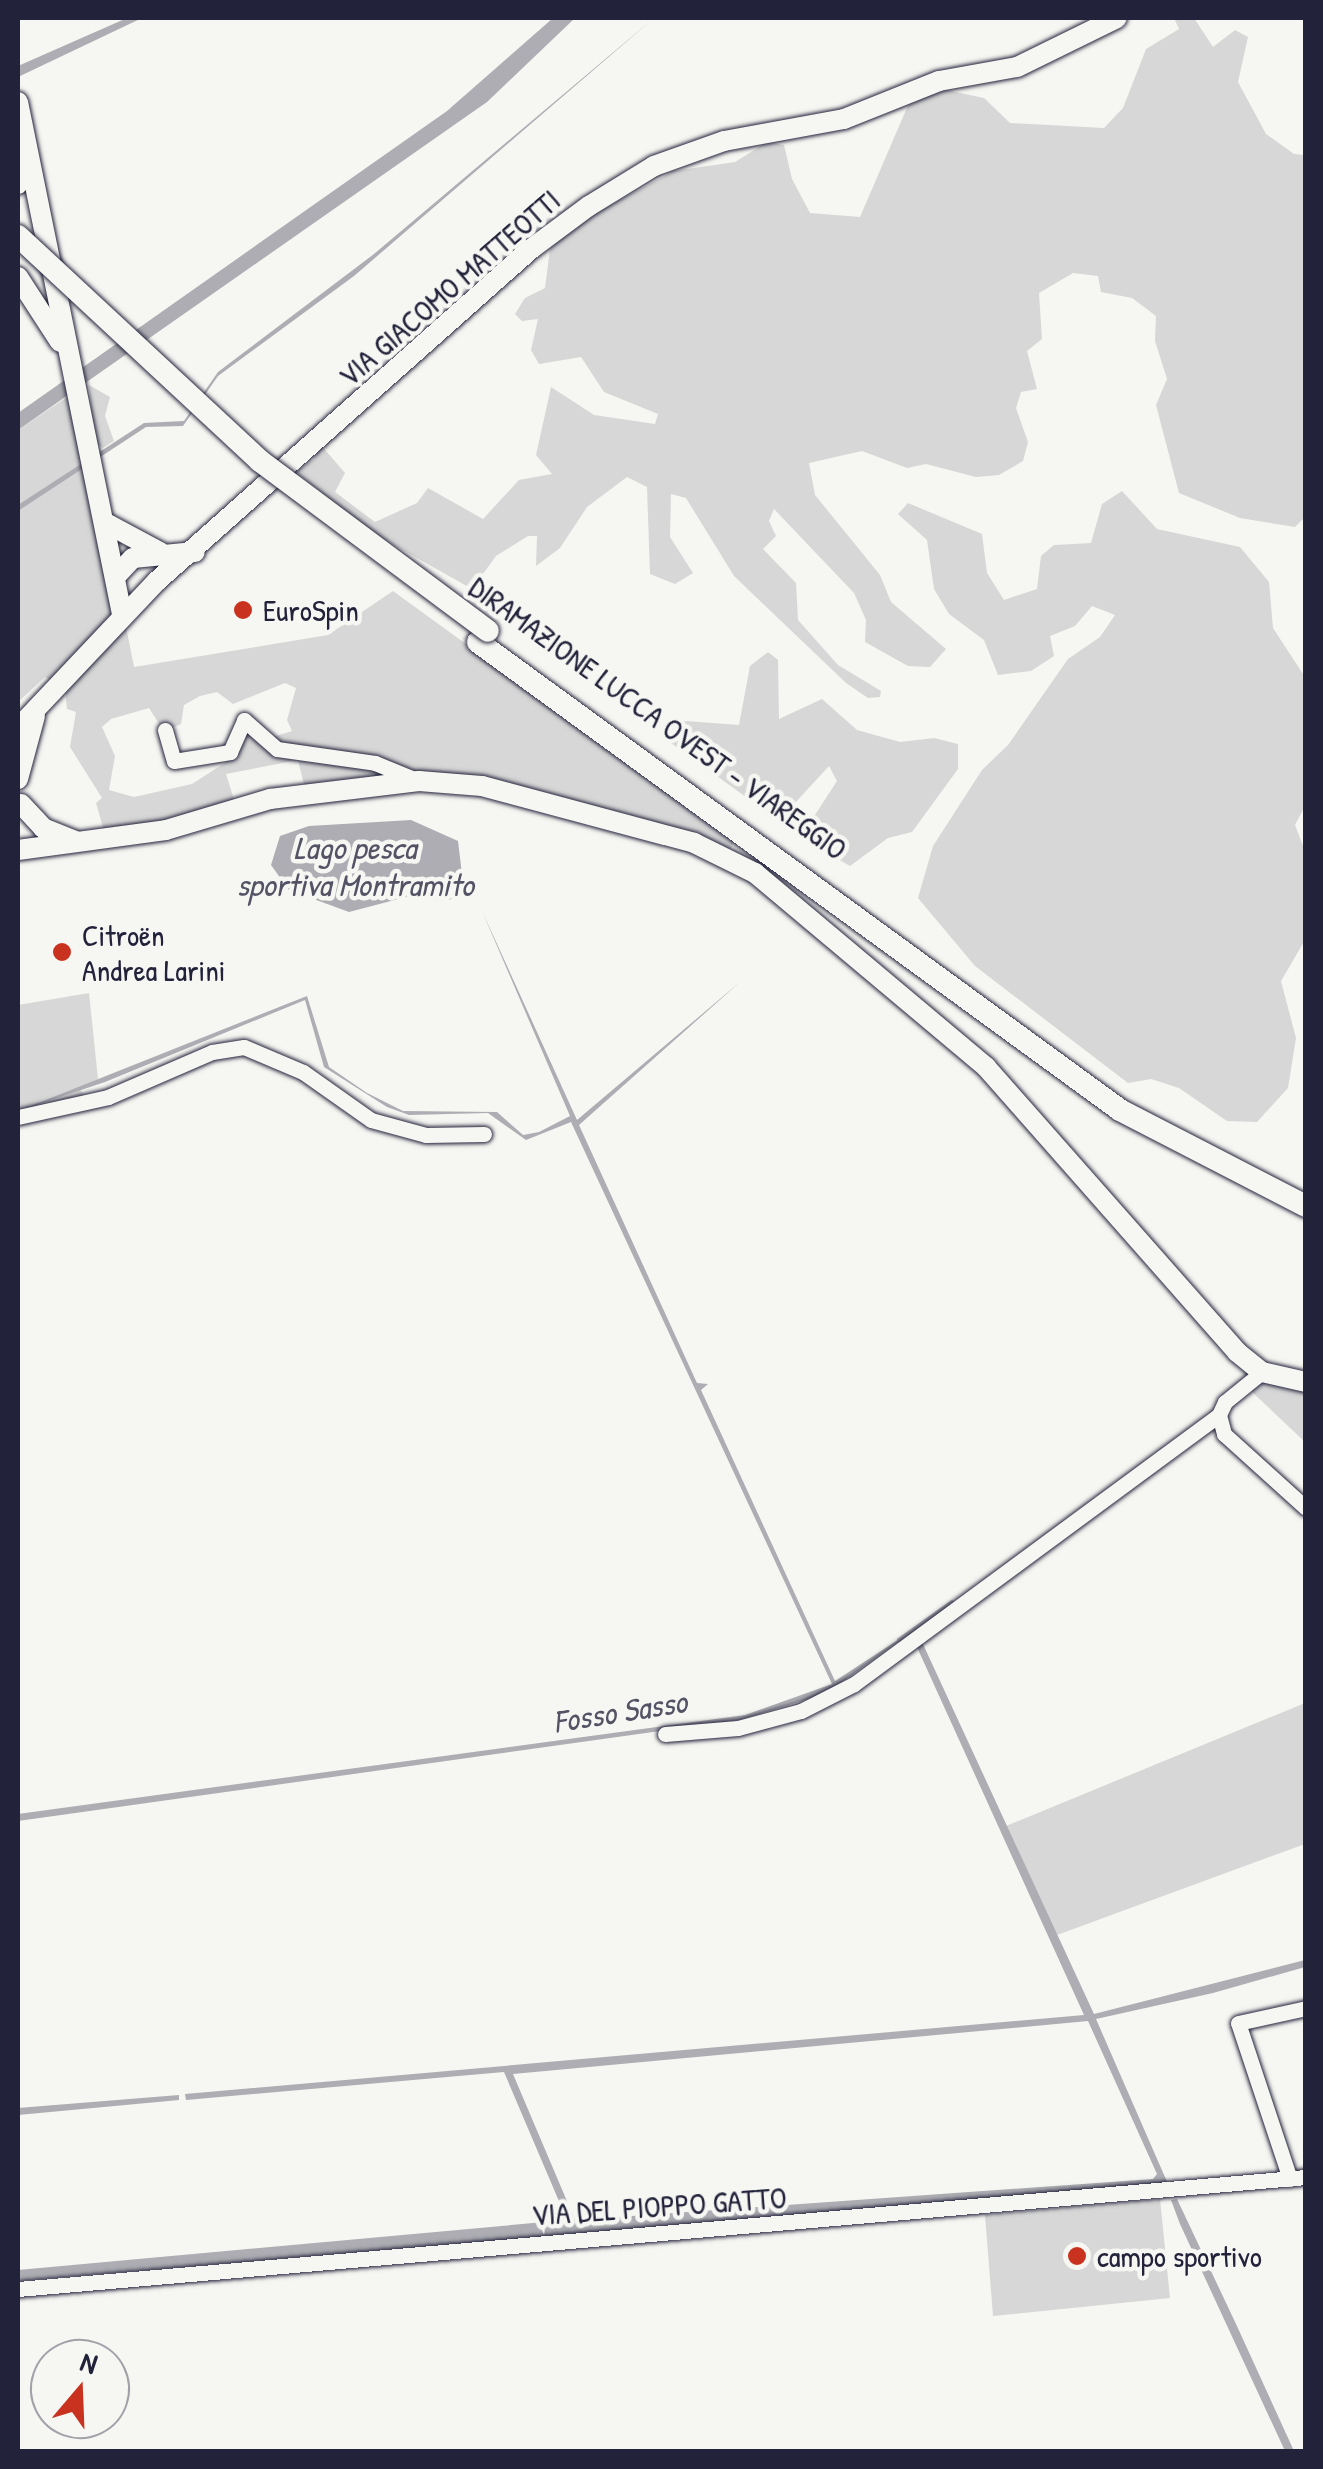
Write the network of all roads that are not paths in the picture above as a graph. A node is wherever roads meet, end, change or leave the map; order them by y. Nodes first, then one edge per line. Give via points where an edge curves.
1 (1117, 18) edge
2 (21, 121) edge
3 (18, 184) edge
4 (18, 236) edge
5 (18, 253) edge
6 (18, 276) edge
7 (72, 359) junction
8 (104, 522) junction
9 (195, 552) junction
10 (167, 553) junction
11 (117, 574) junction
12 (158, 581) junction
13 (122, 614) junction
14 (483, 636) junction
15 (46, 698) junction
16 (18, 728) edge
17 (165, 730) dead end
18 (18, 779) edge
19 (419, 780) junction
20 (19, 800) edge
21 (18, 834) edge
22 (82, 844) junction
23 (18, 850) edge
24 (1122, 1103) junction
25 (18, 1117) edge
26 (484, 1134) dead end
27 (1306, 1190) edge
28 (1306, 1206) edge
29 (1262, 1372) junction
30 (1306, 1382) edge
31 (1219, 1415) junction
32 (1306, 1508) edge
33 (666, 1734) dead end
34 (1306, 2008) edge
35 (1294, 2174) edge
36 (18, 2289) edge

1 - 9 main road, VIA GIACOMO MATTEOTTI via 1018,67 938,81 844,119 724,141 654,166 531,249
2 - 3 main road
2 - 7 main road
4 - 14 highway, DIRAMAZIONE LUCCA OVEST - VIAREGGIO, bridge via 260,462
5 - 14 highway, DIRAMAZIONE LUCCA OVEST - VIAREGGIO via 253,473
6 - 7 main road
7 - 8 main road
8 - 10 main road via 147,549
8 - 11 main road
9 - 10 main road
9 - 12 main road, VIA GIACOMO MATTEOTTI
10 - 11 main road via 133,558
11 - 12 main road via 145,585
11 - 13 main road
12 - 13 main road, VIA GIACOMO MATTEOTTI
13 - 15 main road, VIA GIACOMO MATTEOTTI
14 - 24 highway, DIRAMAZIONE LUCCA OVEST - VIAREGGIO
15 - 16 main road
15 - 18 main road via 25,736
17 - 19 street via 174,760 230,752 244,720 277,749 375,762
19 - 22 main road via 270,799 166,830
19 - 29 main road via 482,786 639,826 755,873 986,1066 1237,1352
20 - 21 main road
20 - 22 main road via 43,828
22 - 23 main road
24 - 27 highway, DIRAMAZIONE LUCCA OVEST - VIAREGGIO
24 - 28 highway, DIRAMAZIONE LUCCA OVEST - VIAREGGIO
25 - 26 street via 108,1097 212,1052 244,1047 303,1072 370,1120 426,1136
29 - 30 main road
29 - 31 street
31 - 32 street via 1224,1434
31 - 33 street via 854,1684 801,1711 738,1728
34 - 35 street via 1238,2023
35 - 36 street, VIA DEL PIOPPO GATTO

